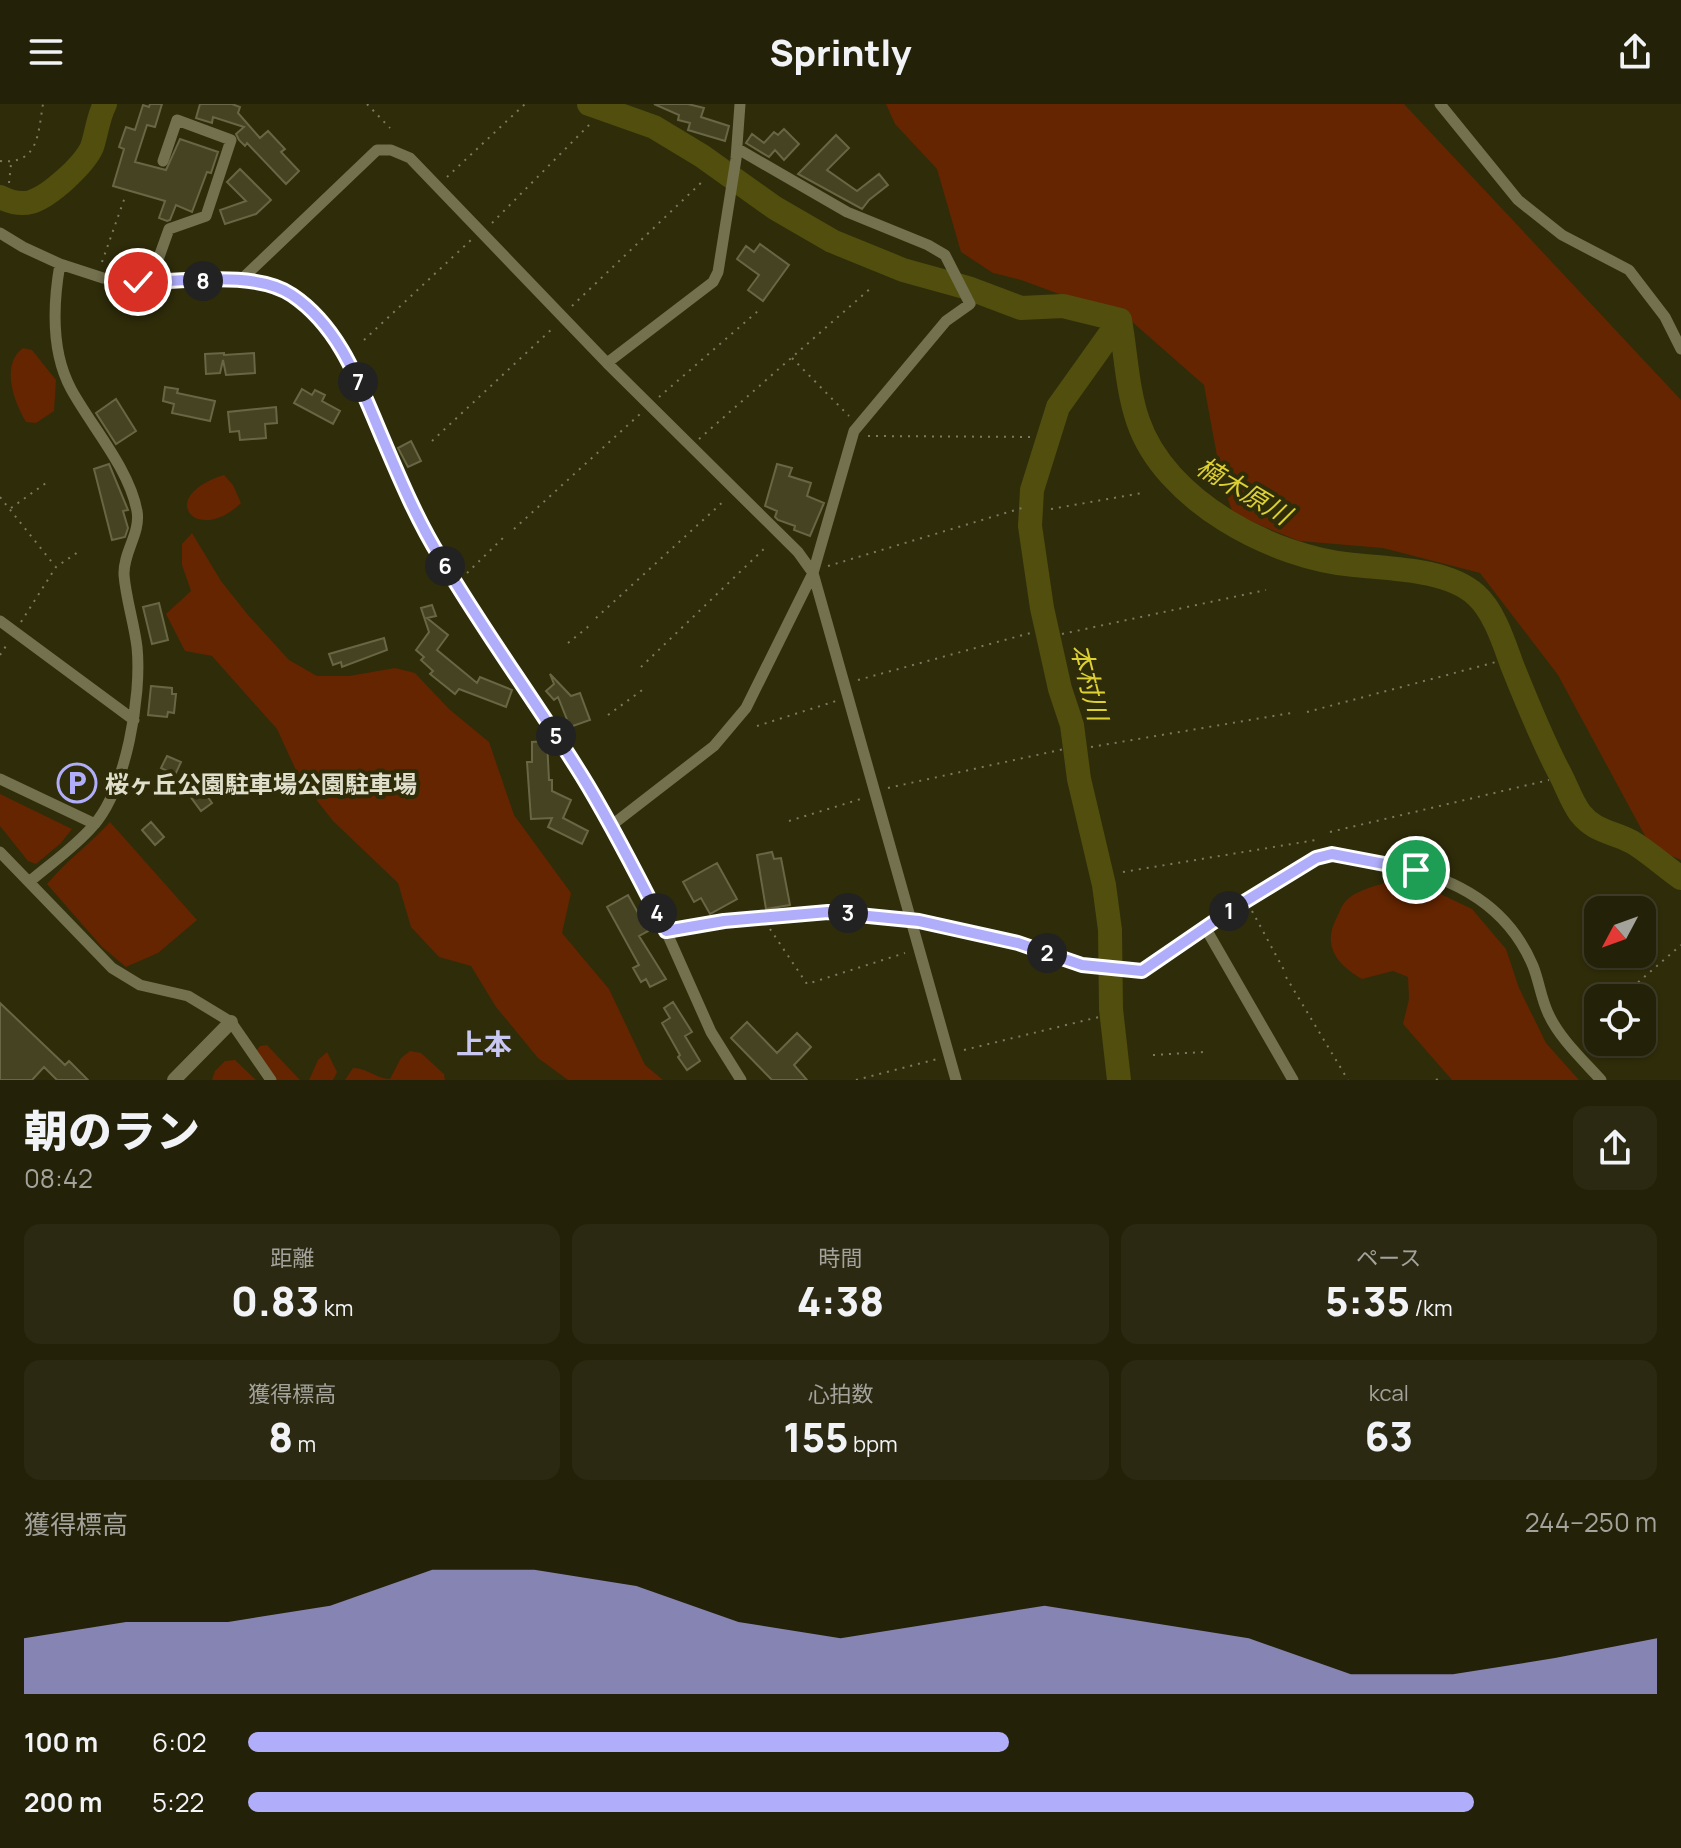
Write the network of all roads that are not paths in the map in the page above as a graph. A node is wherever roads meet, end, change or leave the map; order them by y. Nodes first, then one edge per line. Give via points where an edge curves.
1 (740, 104) edge
2 (1440, 104) edge
3 (737, 154) junction
4 (163, 161) dead end
5 (0, 233) edge
6 (60, 264) junction
7 (243, 278) junction
8 (150, 282) junction
9 (1681, 349) edge
10 (607, 363) junction
11 (813, 573) junction
12 (0, 621) edge
13 (134, 720) junction
14 (0, 779) edge
15 (95, 824) junction
16 (612, 825) junction
17 (0, 852) edge
18 (29, 882) junction
19 (911, 919) junction
20 (1206, 929) junction
21 (666, 931) junction
22 (231, 1022) junction
23 (174, 1080) edge
24 (271, 1080) edge
25 (741, 1080) edge
26 (956, 1080) edge
27 (1293, 1080) edge
28 (1601, 1080) edge

1 - 3 street
2 - 9 street via 1518,200 1562,235 1629,270 1665,317
3 - 10 street via 713,282
3 - 11 street via 847,212 945,255 970,304 946,321 854,431
4 - 8 street via 177,120 231,140 206,216 169,229
5 - 6 street
6 - 8 street via 103,278
6 - 13 street via 53,303 61,368 113,454 138,512 124,565 137,647
7 - 8 street
7 - 10 street via 377,150 391,150 410,158
7 - 16 street via 279,286 333,335 438,555
10 - 11 street
11 - 16 street via 746,708 714,746
11 - 19 street
12 - 13 street
13 - 15 street via 117,781
14 - 15 street
15 - 18 street
16 - 21 street
17 - 18 street
18 - 22 street via 112,968 140,985 188,996
19 - 20 street via 1018,943 1082,965 1142,971
19 - 21 street via 828,912
19 - 26 street
20 - 27 street
20 - 28 street via 1316,858 1332,854 1416,870 1494,907 1516,932 1557,1028
21 - 25 street via 711,1032
22 - 23 street
22 - 24 street

